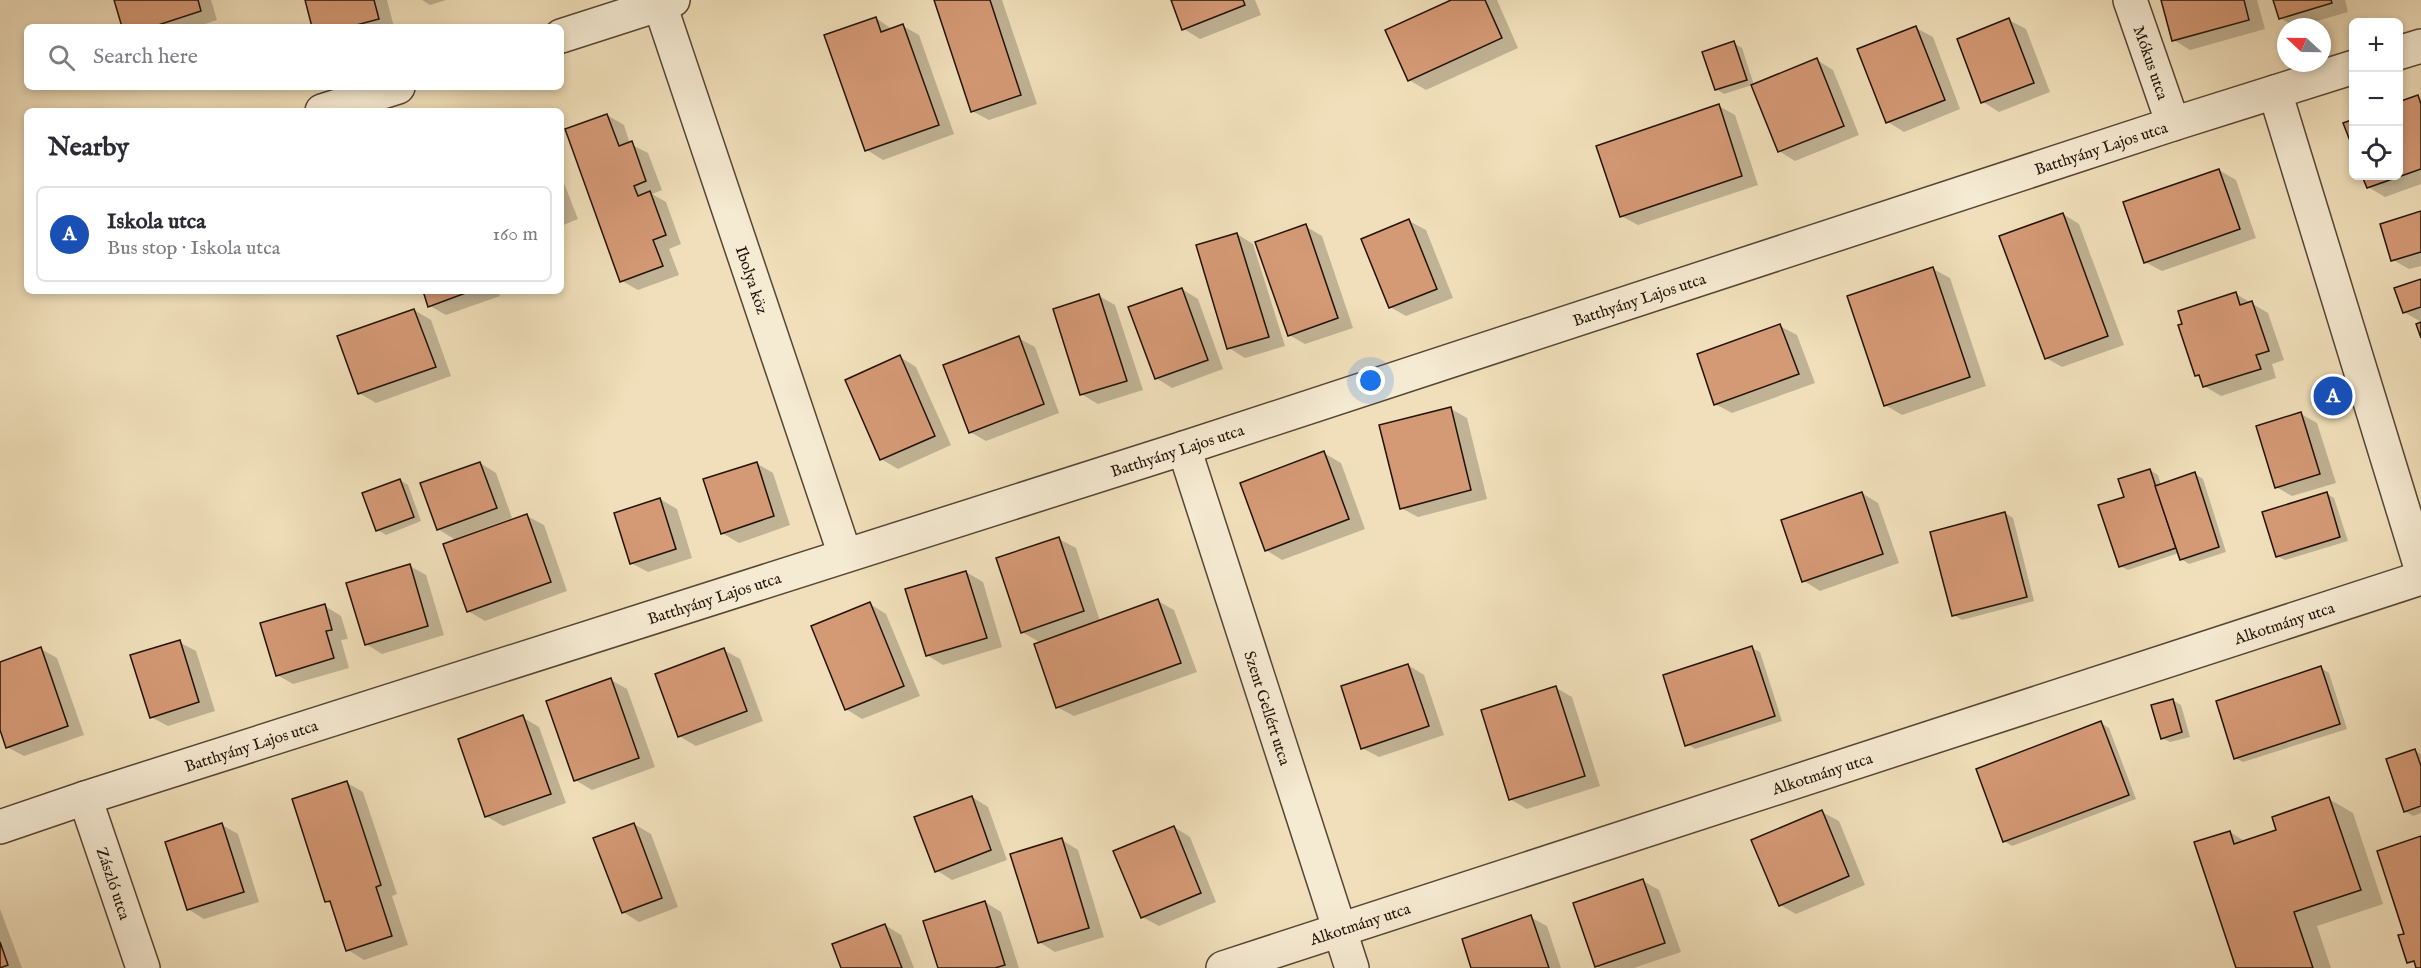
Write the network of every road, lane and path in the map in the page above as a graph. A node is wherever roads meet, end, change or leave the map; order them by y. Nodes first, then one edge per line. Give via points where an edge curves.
1 (2130, 0) edge
2 (666, 2) edge
3 (564, 35) edge
4 (2421, 46) edge
5 (2403, 51) edge
6 (2349, 69) edge
7 (388, 90) edge
8 (2275, 92) junction
9 (332, 108) edge
10 (2173, 124) junction
11 (1184, 448) junction
12 (845, 555) junction
13 (2421, 568) edge
14 (2421, 578) edge
15 (84, 798) junction
16 (0, 827) edge
17 (1340, 930) junction
18 (143, 968) edge
19 (1223, 968) edge
20 (1352, 968) edge

1 - 10 street, Mókus utca
2 - 3 street
2 - 12 street, Ibolya köz
4 - 5 street
6 - 8 street, Batthyány Lajos utca
7 - 9 street
8 - 10 street, Batthyány Lajos utca
8 - 13 street
10 - 11 street, Batthyány Lajos utca
11 - 12 street, Batthyány Lajos utca
11 - 17 street, Szent Gellért utca
12 - 15 street, Batthyány Lajos utca
14 - 17 street, Alkotmány utca
15 - 16 street, Batthyány Lajos utca
15 - 18 street, Zászló utca
17 - 19 street, Alkotmány utca
17 - 20 street, Szent Gellért utca

